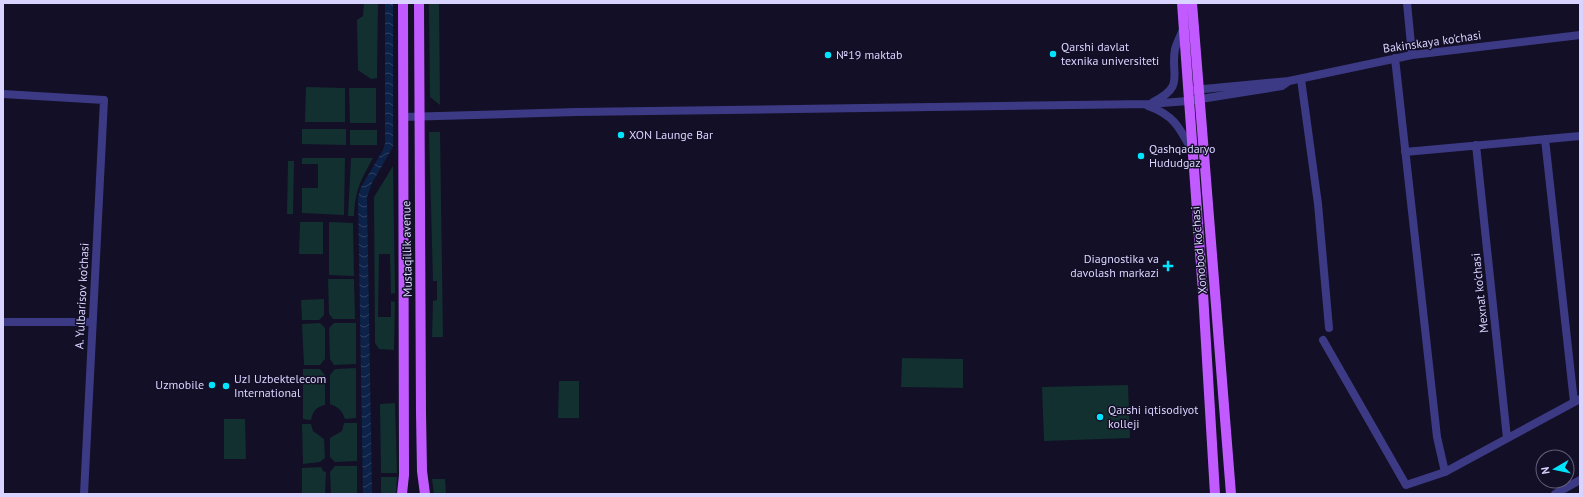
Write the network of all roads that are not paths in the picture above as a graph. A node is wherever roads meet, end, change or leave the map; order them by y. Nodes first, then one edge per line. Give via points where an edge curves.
1 (403, 3) edge
2 (419, 3) edge
3 (1182, 3) edge
4 (1192, 3) edge
5 (1407, 3) edge
6 (1184, 28) junction
7 (1580, 35) edge
8 (1412, 55) junction
9 (1395, 58) junction
10 (1301, 79) junction
11 (3, 94) edge
12 (1199, 94) junction
13 (1188, 96) junction
14 (1146, 104) junction
15 (403, 117) junction
16 (418, 117) junction
17 (1580, 136) edge
18 (1545, 139) junction
19 (1476, 145) junction
20 (1405, 152) junction
21 (1193, 154) junction
22 (3, 322) edge
23 (92, 322) junction
24 (1329, 328) dead end
25 (1323, 340) dead end
26 (1577, 401) edge
27 (1507, 438) junction
28 (1445, 472) junction
29 (1580, 480) edge
30 (84, 494) edge
31 (402, 494) edge
32 (425, 494) edge
33 (1215, 494) edge
34 (1231, 494) edge
35 (1555, 494) edge

1 - 15 main road
2 - 16 main road, Mustaqillik avenue
3 - 6 main road, Xonobod ko'chasi
4 - 12 main road, Xonobod ko'chasi
5 - 8 street
6 - 13 main road, Xonobod ko'chasi
6 - 14 street via 1175,50 1176,71 1173,86 1164,97
7 - 8 street, Bakinskaya ko'chasi
8 - 9 street, Bakinskaya ko'chasi
9 - 10 street, Bakinskaya ko'chasi
9 - 20 street
10 - 12 street, Bakinskaya ko'chasi via 1289,81 1282,86
10 - 24 street via 1318,204
11 - 23 street, A. Yulbarisov ko'chasi via 104,100
12 - 13 street, Bakinskaya ko'chasi
12 - 34 main road, Xonobod ko'chasi
13 - 14 street, Bakinskaya ko'chasi
13 - 21 main road, Xonobod ko'chasi
14 - 16 street, Bakinskaya ko'chasi via 576,112
14 - 21 street via 1171,118 1180,128
15 - 16 street, Bakinskaya ko'chasi
15 - 31 main road
16 - 32 main road, Mustaqillik avenue via 422,471
17 - 18 street
18 - 19 street
18 - 26 street
19 - 20 street
19 - 27 street, Mexnat ko'chasi
20 - 28 street via 1437,437
21 - 33 main road, Xonobod ko'chasi
22 - 23 street
23 - 30 street, A. Yulbarisov ko'chasi
25 - 28 street via 1406,485
26 - 27 street
27 - 28 street
29 - 35 street

